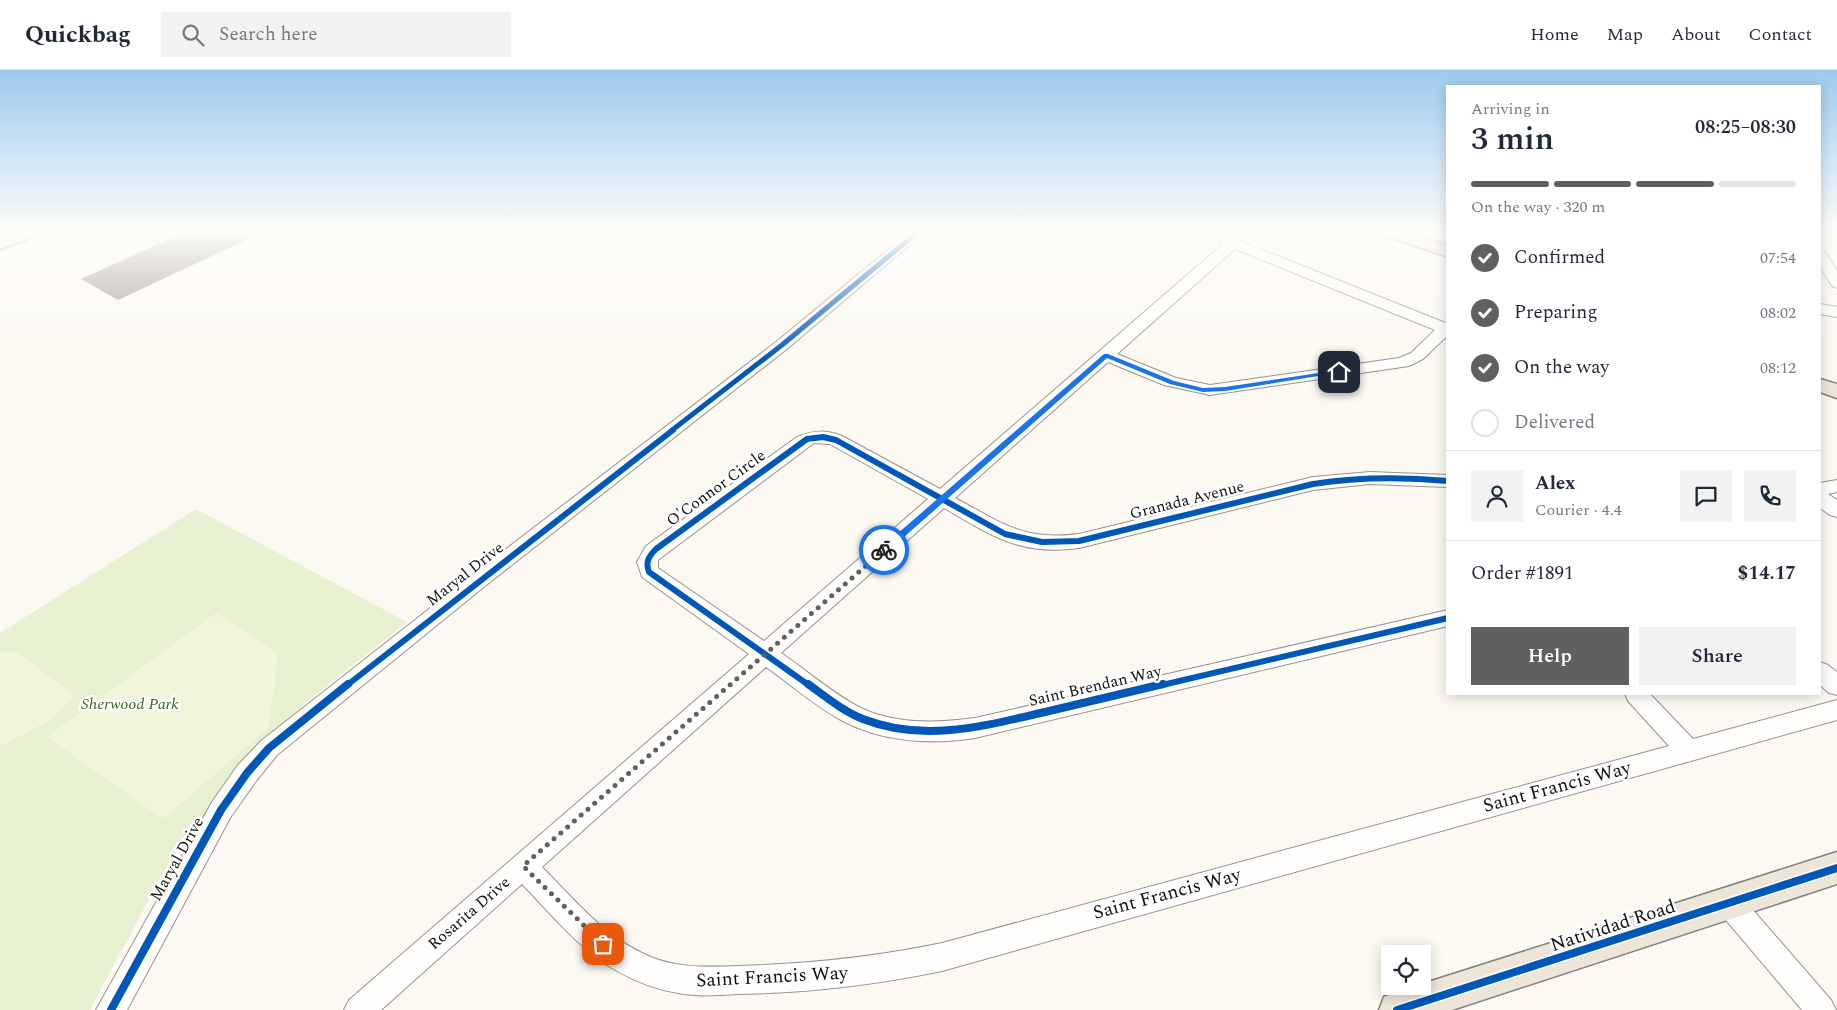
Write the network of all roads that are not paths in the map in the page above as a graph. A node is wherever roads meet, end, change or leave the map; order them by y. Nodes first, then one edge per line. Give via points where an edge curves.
1 (866, 275) edge
2 (1197, 275) edge
3 (1312, 275) edge
4 (1821, 309) edge
5 (1837, 312) edge
6 (1446, 329) edge
7 (1106, 355) junction
8 (1821, 385) edge
9 (1837, 390) edge
10 (1446, 481) edge
11 (1837, 486) edge
12 (1821, 490) edge
13 (942, 499) junction
14 (1821, 499) edge
15 (1837, 510) edge
16 (1446, 618) edge
17 (766, 653) junction
18 (1821, 672) edge
19 (1837, 686) edge
20 (1637, 695) edge
21 (1837, 710) edge
22 (1689, 751) junction
23 (523, 866) junction
24 (1837, 868) edge
25 (1730, 904) junction
26 (111, 1010) edge
27 (359, 1010) edge
28 (1397, 1010) edge
29 (1821, 1010) edge

1 - 26 street, Maryal Drive via 774,351 273,744 246,773 220,810
2 - 7 street, Rosarita Drive
3 - 6 street
4 - 5 street
6 - 7 street via 1417,356 1404,362 1217,390 1178,385
7 - 13 street, Rosarita Drive
8 - 9 main road
10 - 13 street, Granada Avenue via 1379,477 1318,482 1084,540 1060,543 1032,541 1005,534
11 - 12 street
13 - 17 street, Rosarita Drive
13 - 17 street, O'Connor Circle via 836,440 816,437 803,442 651,553 646,563 650,572
14 - 15 street
16 - 17 street, Saint Brendan Way via 975,728 937,733 906,731 862,719 837,705
17 - 23 street, Rosarita Drive
18 - 19 street
20 - 22 street
21 - 22 street, Saint Francis Way
22 - 23 street, Saint Francis Way via 942,957 856,973 700,981 655,973 628,961 603,944
23 - 27 street, Rosarita Drive
24 - 25 main road, Natividad Road
25 - 28 main road, Natividad Road
25 - 29 street

